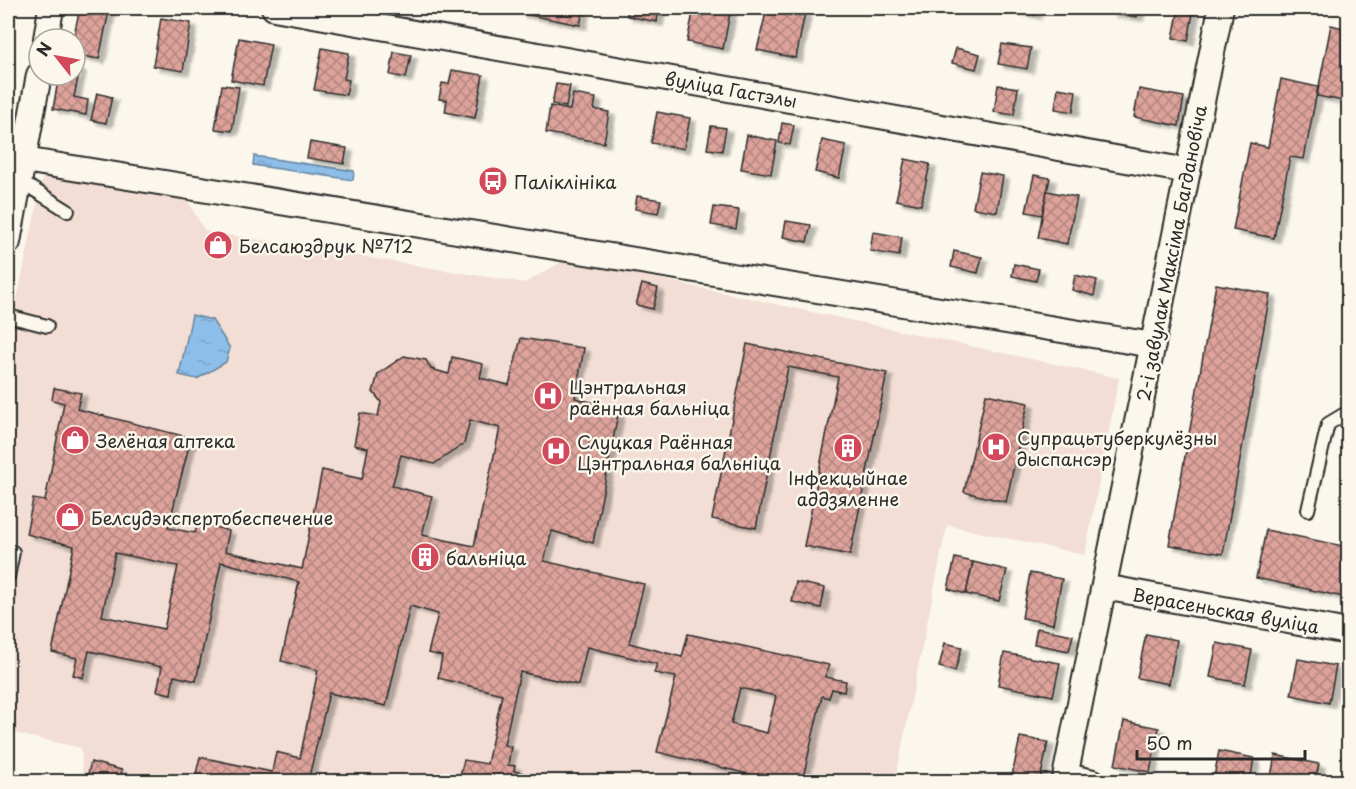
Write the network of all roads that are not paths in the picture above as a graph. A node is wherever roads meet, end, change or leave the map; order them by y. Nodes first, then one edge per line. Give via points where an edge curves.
1 (51, 8) edge
2 (274, 8) edge
3 (1221, 8) edge
4 (48, 27) edge
5 (37, 87) edge
6 (22, 171) junction
7 (1188, 171) junction
8 (68, 212) dead end
9 (8, 242) edge
10 (8, 316) edge
11 (47, 326) dead end
12 (1153, 345) junction
13 (1348, 412) edge
14 (1308, 510) dead end
15 (8, 551) edge
16 (8, 577) edge
17 (1104, 588) junction
18 (1348, 632) edge
19 (1065, 779) edge
20 (1093, 782) edge

1 - 4 street
2 - 7 street, вуліца Гастэлы
3 - 7 street, 2-і завулак Максіма Багдановіча
5 - 6 street
6 - 8 lane
6 - 9 street
6 - 12 street
7 - 12 street, 2-і завулак Максіма Багдановіча
10 - 11 lane
12 - 17 street, 2-і завулак Максіма Багдановіча
13 - 14 lane via 1328,424
15 - 16 lane via 13,552
17 - 18 street, Верасеньская вуліца
17 - 19 street, 2-і завулак Максіма Багдановіча
19 - 20 street

